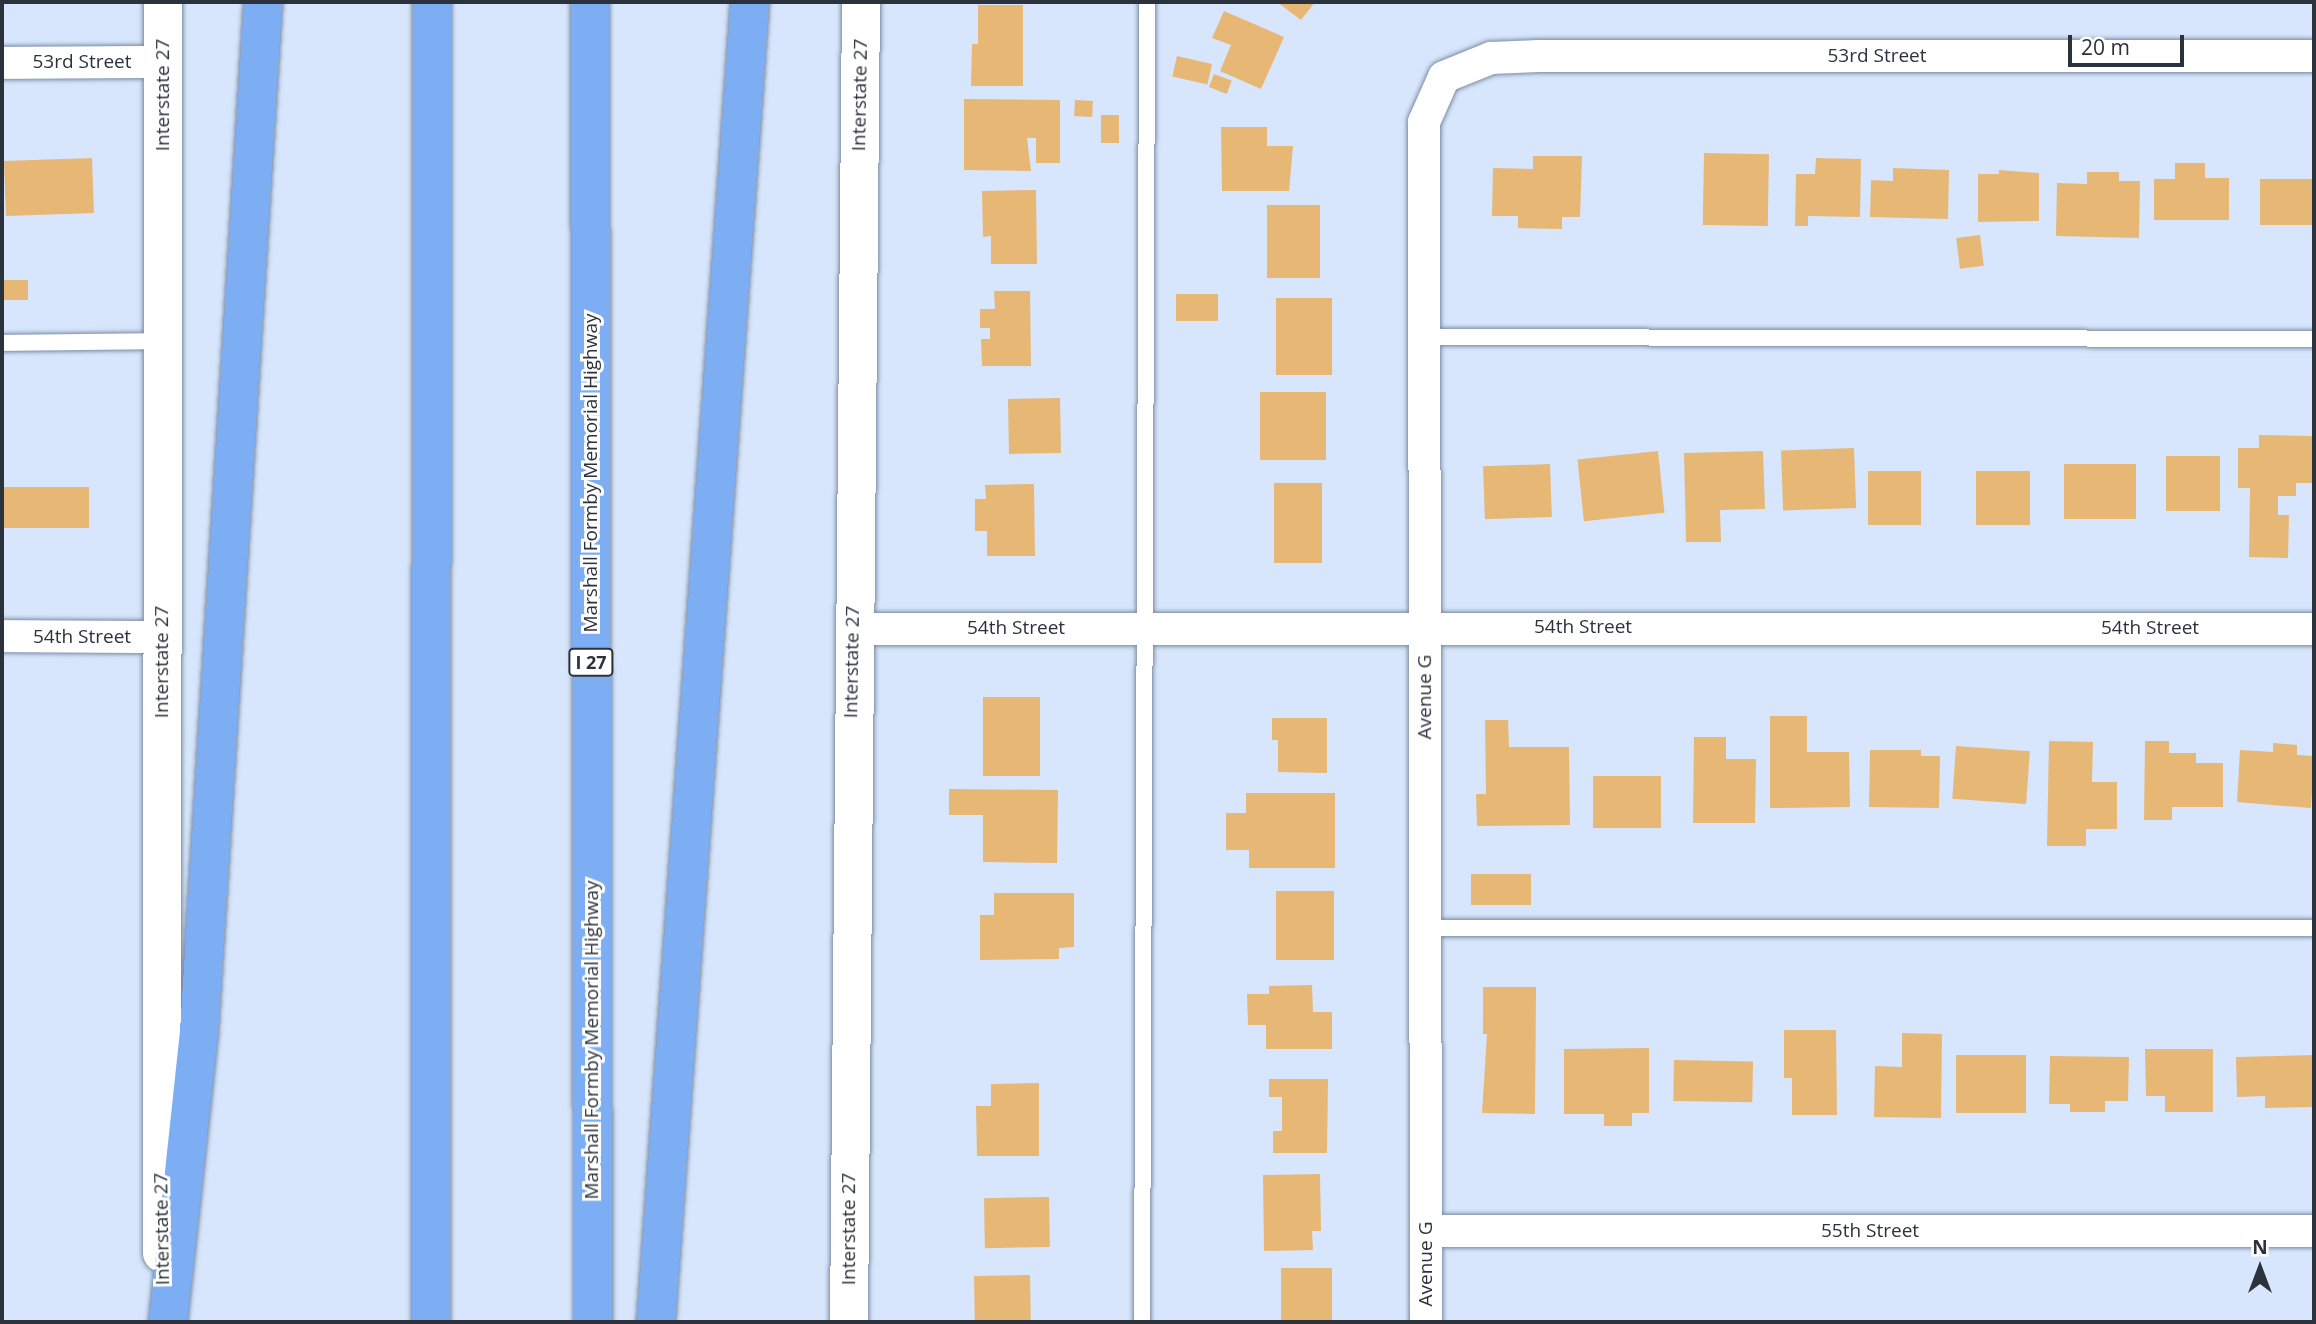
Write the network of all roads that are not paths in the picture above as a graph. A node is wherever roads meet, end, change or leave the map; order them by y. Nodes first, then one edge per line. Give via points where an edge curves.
1 (163, 2) edge
2 (262, 2) edge
3 (432, 2) edge
4 (590, 2) edge
5 (750, 2) edge
6 (861, 2) edge
7 (1147, 2) edge
8 (2314, 56) edge
9 (163, 62) junction
10 (2, 63) edge
11 (1444, 77) joint
12 (1425, 337) junction
13 (2314, 339) edge
14 (162, 341) junction
15 (2, 343) edge
16 (1425, 627) junction
17 (1143, 628) junction
18 (852, 629) junction
19 (2314, 629) edge
20 (2, 636) edge
21 (162, 637) junction
22 (1426, 928) junction
23 (2314, 928) edge
24 (1426, 1231) junction
25 (2314, 1231) edge
26 (163, 1322) edge
27 (168, 1322) edge
28 (431, 1322) edge
29 (593, 1322) edge
30 (656, 1322) edge
31 (849, 1322) edge
32 (1142, 1322) edge
33 (1426, 1322) edge

1 - 9 main road, Interstate 27
2 - 27 highway via 199,1032
3 - 28 highway
4 - 29 highway, Marshall Formby Memorial Highway / I 27
5 - 30 highway
6 - 18 main road, Interstate 27
7 - 17 lane
8 - 11 street, 53rd Street via 1539,56 1492,58
9 - 10 street, 53rd Street
9 - 14 main road, Interstate 27
11 - 12 street, Avenue G via 1424,122
12 - 13 lane
12 - 16 street, Avenue G
14 - 15 lane
14 - 21 main road, Interstate 27
16 - 17 street, 54th Street
16 - 19 street, 54th Street
16 - 22 street, Avenue G
17 - 18 street, 54th Street
17 - 32 lane
18 - 31 main road, Interstate 27
20 - 21 street, 54th Street
21 - 26 main road, Interstate 27
22 - 23 lane
22 - 24 street, Avenue G
24 - 25 street, 55th Street
24 - 33 street, Avenue G

